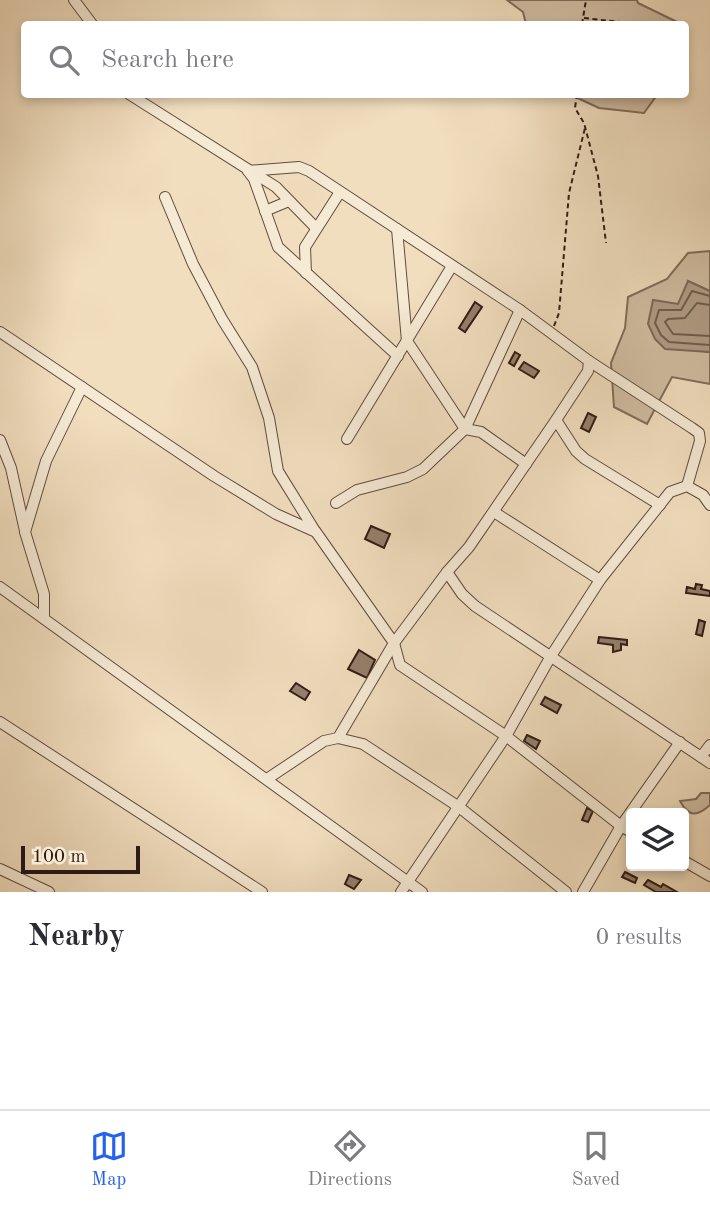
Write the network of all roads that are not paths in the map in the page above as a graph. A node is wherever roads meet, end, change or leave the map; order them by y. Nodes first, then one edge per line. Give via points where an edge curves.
1 (74, 0) edge
2 (90, 21) edge
3 (135, 98) edge
4 (248, 171) junction
5 (341, 192) junction
6 (165, 197) dead end
7 (289, 201) junction
8 (265, 211) junction
9 (316, 228) junction
10 (397, 229) junction
11 (453, 266) junction
12 (306, 273) junction
13 (520, 310) junction
14 (0, 332) edge
15 (407, 341) junction
16 (398, 356) junction
17 (589, 361) junction
18 (82, 387) junction
19 (556, 420) junction
20 (465, 429) junction
21 (348, 439) dead end
22 (0, 440) edge
23 (526, 464) junction
24 (687, 486) junction
25 (336, 503) dead end
26 (660, 505) junction
27 (710, 505) edge
28 (494, 512) junction
29 (316, 531) junction
30 (25, 532) junction
31 (447, 572) junction
32 (600, 580) junction
33 (0, 587) edge
34 (44, 618) junction
35 (394, 643) junction
36 (551, 656) junction
37 (0, 722) edge
38 (506, 736) junction
39 (338, 738) junction
40 (680, 741) junction
41 (710, 745) edge
42 (705, 760) edge
43 (267, 779) junction
44 (459, 807) junction
45 (621, 826) junction
46 (626, 829) edge
47 (689, 864) edge
48 (0, 869) edge
49 (710, 876) edge
50 (409, 881) junction
51 (49, 892) edge
52 (262, 892) edge
53 (401, 892) edge
54 (422, 892) edge
55 (566, 892) edge
56 (583, 892) edge

1 - 2 street
3 - 4 street
4 - 5 street via 299,167
4 - 7 street via 276,187
4 - 8 street
5 - 9 street
5 - 10 street
6 - 29 street via 193,264 252,367 269,418 278,471
7 - 8 street
7 - 9 street
8 - 12 street via 278,247
9 - 12 street via 305,247
10 - 11 street
10 - 15 street
11 - 13 street
11 - 15 street
12 - 16 street
13 - 17 street
13 - 20 street
14 - 18 street
15 - 16 street
15 - 20 street
16 - 21 street
17 - 19 street via 588,371
17 - 24 street via 699,433
18 - 29 street via 276,514
18 - 30 street via 46,461
19 - 23 street
19 - 26 street via 585,459
20 - 23 street via 481,432
20 - 25 street via 423,469 357,490
22 - 30 street
23 - 28 street
24 - 26 street via 670,492
24 - 27 street
26 - 32 street
28 - 31 street
28 - 32 street
29 - 35 street
30 - 34 street via 44,594
31 - 35 street
31 - 36 street via 475,606
32 - 36 street
33 - 34 street
34 - 43 street
35 - 38 street via 400,665
35 - 39 street
36 - 38 street
36 - 40 street
37 - 52 street
38 - 44 street
38 - 45 street
39 - 43 street via 324,741
39 - 44 street via 363,744
40 - 42 street
40 - 45 street
41 - 42 street
43 - 50 street
44 - 50 street
44 - 55 street
45 - 46 street
45 - 56 street
47 - 49 street
48 - 51 street
50 - 53 street
50 - 54 street

